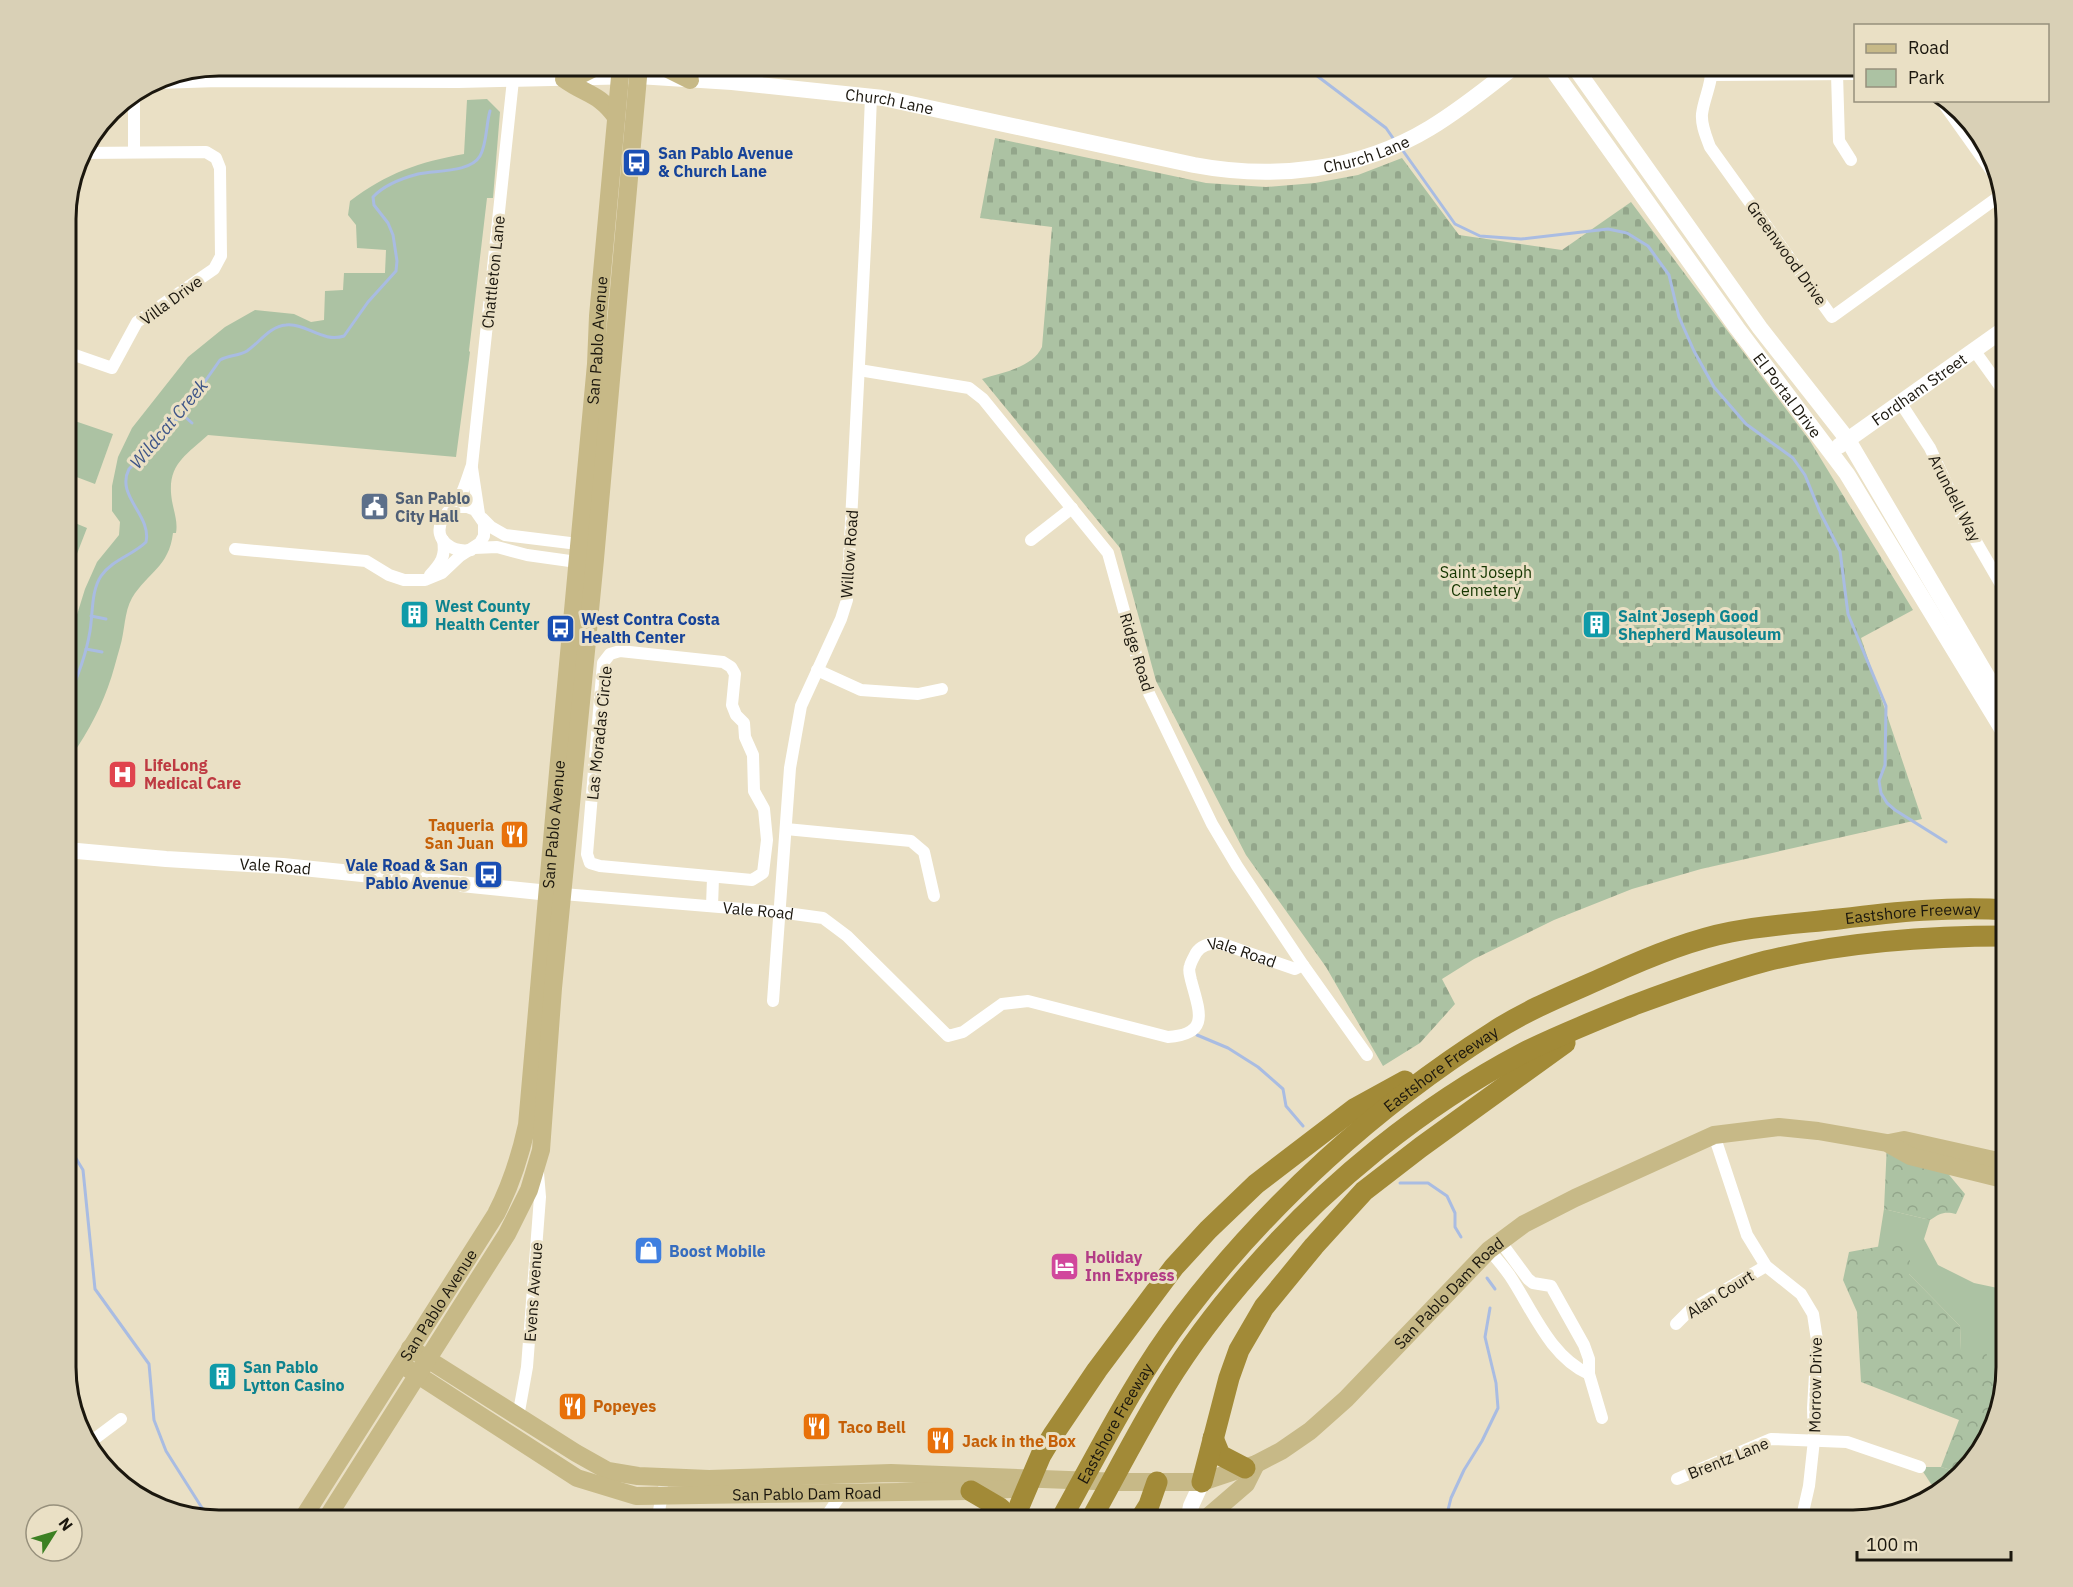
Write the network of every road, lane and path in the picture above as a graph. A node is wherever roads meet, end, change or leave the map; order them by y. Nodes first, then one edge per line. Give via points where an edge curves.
1 (247, 77) edge
2 (501, 77) edge
3 (578, 77) edge
4 (627, 77) edge
5 (629, 77) edge
6 (670, 77) edge
7 (684, 77) edge
8 (1501, 77) edge
9 (1558, 77) edge
10 (1582, 77) edge
11 (1710, 77) edge
12 (1837, 77) edge
13 (569, 78) junction
14 (189, 80) edge
15 (513, 80) junction
16 (690, 80) junction
17 (871, 96) junction
18 (134, 105) edge
19 (616, 117) junction
20 (1956, 121) edge
21 (134, 152) junction
22 (93, 153) edge
23 (1851, 160) dead end
24 (1984, 160) edge
25 (1995, 200) edge
26 (606, 225) junction
27 (619, 286) junction
28 (1996, 335) edge
29 (1974, 350) junction
30 (77, 355) edge
31 (859, 370) junction
32 (1996, 381) edge
33 (1900, 402) junction
34 (1848, 440) junction
35 (1831, 451) junction
36 (472, 465) junction
37 (453, 507) junction
38 (1072, 508) junction
39 (480, 515) junction
40 (443, 540) junction
41 (1031, 540) dead end
42 (235, 549) dead end
43 (473, 549) junction
44 (578, 553) junction
45 (595, 559) junction
46 (1996, 576) edge
47 (425, 580) junction
48 (817, 670) junction
49 (942, 689) dead end
50 (1996, 691) edge
51 (1996, 719) edge
52 (786, 829) junction
53 (77, 851) edge
54 (713, 878) junction
55 (555, 893) junction
56 (934, 896) dead end
57 (712, 906) junction
58 (1996, 910) edge
59 (779, 912) junction
60 (1996, 936) edge
61 (1303, 965) junction
62 (773, 1001) dead end
63 (1591, 1022) junction
64 (1495, 1030) junction
65 (1367, 1055) dead end
66 (529, 1100) junction
67 (544, 1119) junction
68 (1714, 1135) junction
69 (1887, 1143) junction
70 (1996, 1161) edge
71 (537, 1166) junction
72 (1996, 1177) edge
73 (1495, 1245) junction
74 (1766, 1266) junction
75 (1676, 1324) dead end
76 (439, 1342) junction
77 (405, 1356) junction
78 (428, 1359) junction
79 (417, 1374) junction
80 (1589, 1374) junction
81 (454, 1376) junction
82 (449, 1396) junction
83 (476, 1412) junction
84 (518, 1417) junction
85 (1602, 1418) dead end
86 (121, 1419) dead end
87 (387, 1422) junction
88 (95, 1438) edge
89 (1213, 1438) junction
90 (1814, 1440) junction
91 (524, 1443) junction
92 (576, 1453) junction
93 (1251, 1466) junction
94 (1920, 1467) dead end
95 (860, 1473) junction
96 (1031, 1479) junction
97 (1677, 1479) dead end
98 (1157, 1482) junction
99 (1202, 1482) junction
100 (663, 1487) junction
101 (971, 1491) junction
102 (841, 1492) junction
103 (308, 1510) edge
104 (332, 1510) edge
105 (659, 1510) edge
106 (830, 1510) edge
107 (1001, 1510) edge
108 (1018, 1510) edge
109 (1066, 1510) edge
110 (1096, 1510) edge
111 (1146, 1510) edge
112 (1190, 1510) edge
113 (1215, 1510) edge
114 (1804, 1510) edge

1 - 14 street, Church Lane
2 - 15 street, Church Lane
3 - 13 street, Church Lane
4 - 19 main road, San Pablo Avenue
5 - 27 main road, San Pablo Avenue
6 - 16 street, Church Lane
7 - 16 main road
8 - 17 street, Church Lane via 1452,114 1378,153 1297,171 1228,171
9 - 35 street, El Portal Drive via 1737,328
10 - 34 street, El Portal Drive via 1760,328
11 - 25 street, Greenwood Drive via 1702,114 1710,147 1832,317
12 - 23 street via 1839,141
13 - 15 street, Church Lane
13 - 19 main road via 580,90 602,99
15 - 36 street, Chattleton Lane
16 - 17 street, Church Lane
17 - 31 street, Willow Road
18 - 21 street
19 - 26 main road, San Pablo Avenue
20 - 24 street
21 - 22 street, Villa Drive
21 - 30 street, Villa Drive via 206,152 216,158 220,168 221,256 214,269 137,322 112,368
26 - 27 main road via 612,229 612,275
26 - 44 main road, San Pablo Avenue
27 - 45 main road, San Pablo Avenue
28 - 29 street, Fordham Street
29 - 32 street
29 - 33 street, Fordham Street
31 - 38 street, Ridge Road via 969,388 983,399
31 - 48 street, Willow Road via 847,600
33 - 34 street, Fordham Street
33 - 46 street, Arundell Way via 1930,448 1963,519
34 - 35 street, Fordham Street
34 - 50 street, El Portal Drive
35 - 51 street, El Portal Drive
36 - 37 street, Chattleton Lane
36 - 39 street, Chattleton Lane
37 - 39 street via 467,507
37 - 40 street via 440,526
38 - 41 street
38 - 61 street, Ridge Road via 1108,553 1144,684 1212,824
39 - 43 street via 484,536
39 - 44 street via 505,535
40 - 43 street via 461,552
40 - 47 street via 441,563
42 - 47 street via 366,561 404,580
43 - 44 street via 497,547 527,555
43 - 47 street via 442,573
44 - 45 street
44 - 55 main road, San Pablo Avenue
45 - 55 main road, San Pablo Avenue
48 - 49 street via 861,690 918,694
48 - 52 street, Willow Road via 801,706 790,768
52 - 56 street via 911,841 924,852
52 - 59 street, Willow Road
53 - 55 street, Vale Road via 283,866
54 - 54 street, Las Moradas Circle via 590,863 587,854 603,663 610,654 620,651 723,662 735,674 732,705 744,723 753,755 754,791 764,809 765,862 763,873 752,880
54 - 57 street
55 - 57 street, Vale Road
55 - 66 main road, San Pablo Avenue
55 - 67 main road, San Pablo Avenue
57 - 59 street, Vale Road
58 - 64 highway, Eastshore Freeway via 1876,914 1731,932 1642,960
59 - 61 street, Vale Road via 823,918 847,936 948,1036 963,1032 1002,1004 1028,1001 1168,1037 1185,1036 1198,1023 1189,968 1197,950 1210,943 1220,944 1295,969
59 - 62 street, Willow Road
60 - 63 highway, Eastshore Freeway via 1876,942 1766,961
61 - 65 street, Ridge Road
63 - 89 highway via 1364,1191 1314,1246 1264,1307 1239,1350
63 - 110 highway, Eastshore Freeway via 1524,1053 1465,1087 1350,1173 1299,1220 1252,1269 1206,1328 1167,1384
64 - 96 highway via 1354,1109 1256,1184 1208,1230 1174,1267 1097,1370 1053,1435
64 - 109 highway, Eastshore Freeway via 1397,1100 1281,1202 1232,1254 1142,1374
66 - 67 main road
66 - 77 main road, San Pablo Avenue via 527,1125 509,1188 476,1248
67 - 71 main road, San Pablo Avenue
68 - 69 main road, San Pablo Dam Road via 1779,1126
68 - 73 main road, San Pablo Dam Road via 1558,1206
68 - 74 street, Morrow Drive via 1747,1235
69 - 70 main road, San Pablo Dam Road via 1904,1140
69 - 72 main road, San Pablo Dam Road via 1910,1156
71 - 76 main road, San Pablo Avenue via 507,1234
71 - 84 street, Evens Avenue via 540,1197 528,1358
73 - 80 street via 1538,1323 1557,1348
73 - 80 street via 1533,1283 1551,1286 1584,1345
73 - 93 main road, San Pablo Dam Road via 1346,1399 1310,1431
74 - 75 street, Alan Court via 1690,1310
74 - 90 street, Morrow Drive via 1801,1294 1813,1314 1817,1340
76 - 78 main road, San Pablo Avenue
76 - 81 main road via 441,1357
77 - 78 main road, San Pablo Dam Road
77 - 79 main road, San Pablo Dam Road
77 - 103 main road, San Pablo Avenue
78 - 79 main road, San Pablo Avenue
78 - 81 main road, San Pablo Dam Road
79 - 82 main road, San Pablo Dam Road
79 - 87 main road, San Pablo Avenue
80 - 85 street
81 - 84 main road, San Pablo Dam Road
82 - 83 main road, San Pablo Dam Road
82 - 87 main road via 430,1393 417,1398 399,1418
83 - 84 main road via 511,1422
83 - 91 main road, San Pablo Dam Road
84 - 92 main road, San Pablo Dam Road
86 - 88 street
87 - 104 main road, San Pablo Avenue
89 - 93 highway via 1220,1455
89 - 99 highway
90 - 94 street, Brentz Lane via 1847,1442
90 - 97 street, Brentz Lane via 1771,1439
90 - 114 street, Morrow Drive
91 - 92 main road via 534,1436 565,1455
91 - 100 main road, San Pablo Dam Road via 577,1478 636,1496
92 - 100 main road, San Pablo Dam Road via 608,1471
93 - 99 main road, San Pablo Dam Road
93 - 113 main road via 1245,1484
95 - 96 main road, San Pablo Dam Road
95 - 100 main road, San Pablo Dam Road via 709,1479
95 - 102 street
96 - 98 main road, San Pablo Dam Road
96 - 101 main road, San Pablo Dam Road via 1011,1489
96 - 108 highway
98 - 99 main road, San Pablo Dam Road
98 - 111 highway
99 - 112 street
100 - 102 main road, San Pablo Dam Road
100 - 105 street
101 - 102 main road, San Pablo Dam Road
101 - 107 highway
102 - 106 street

